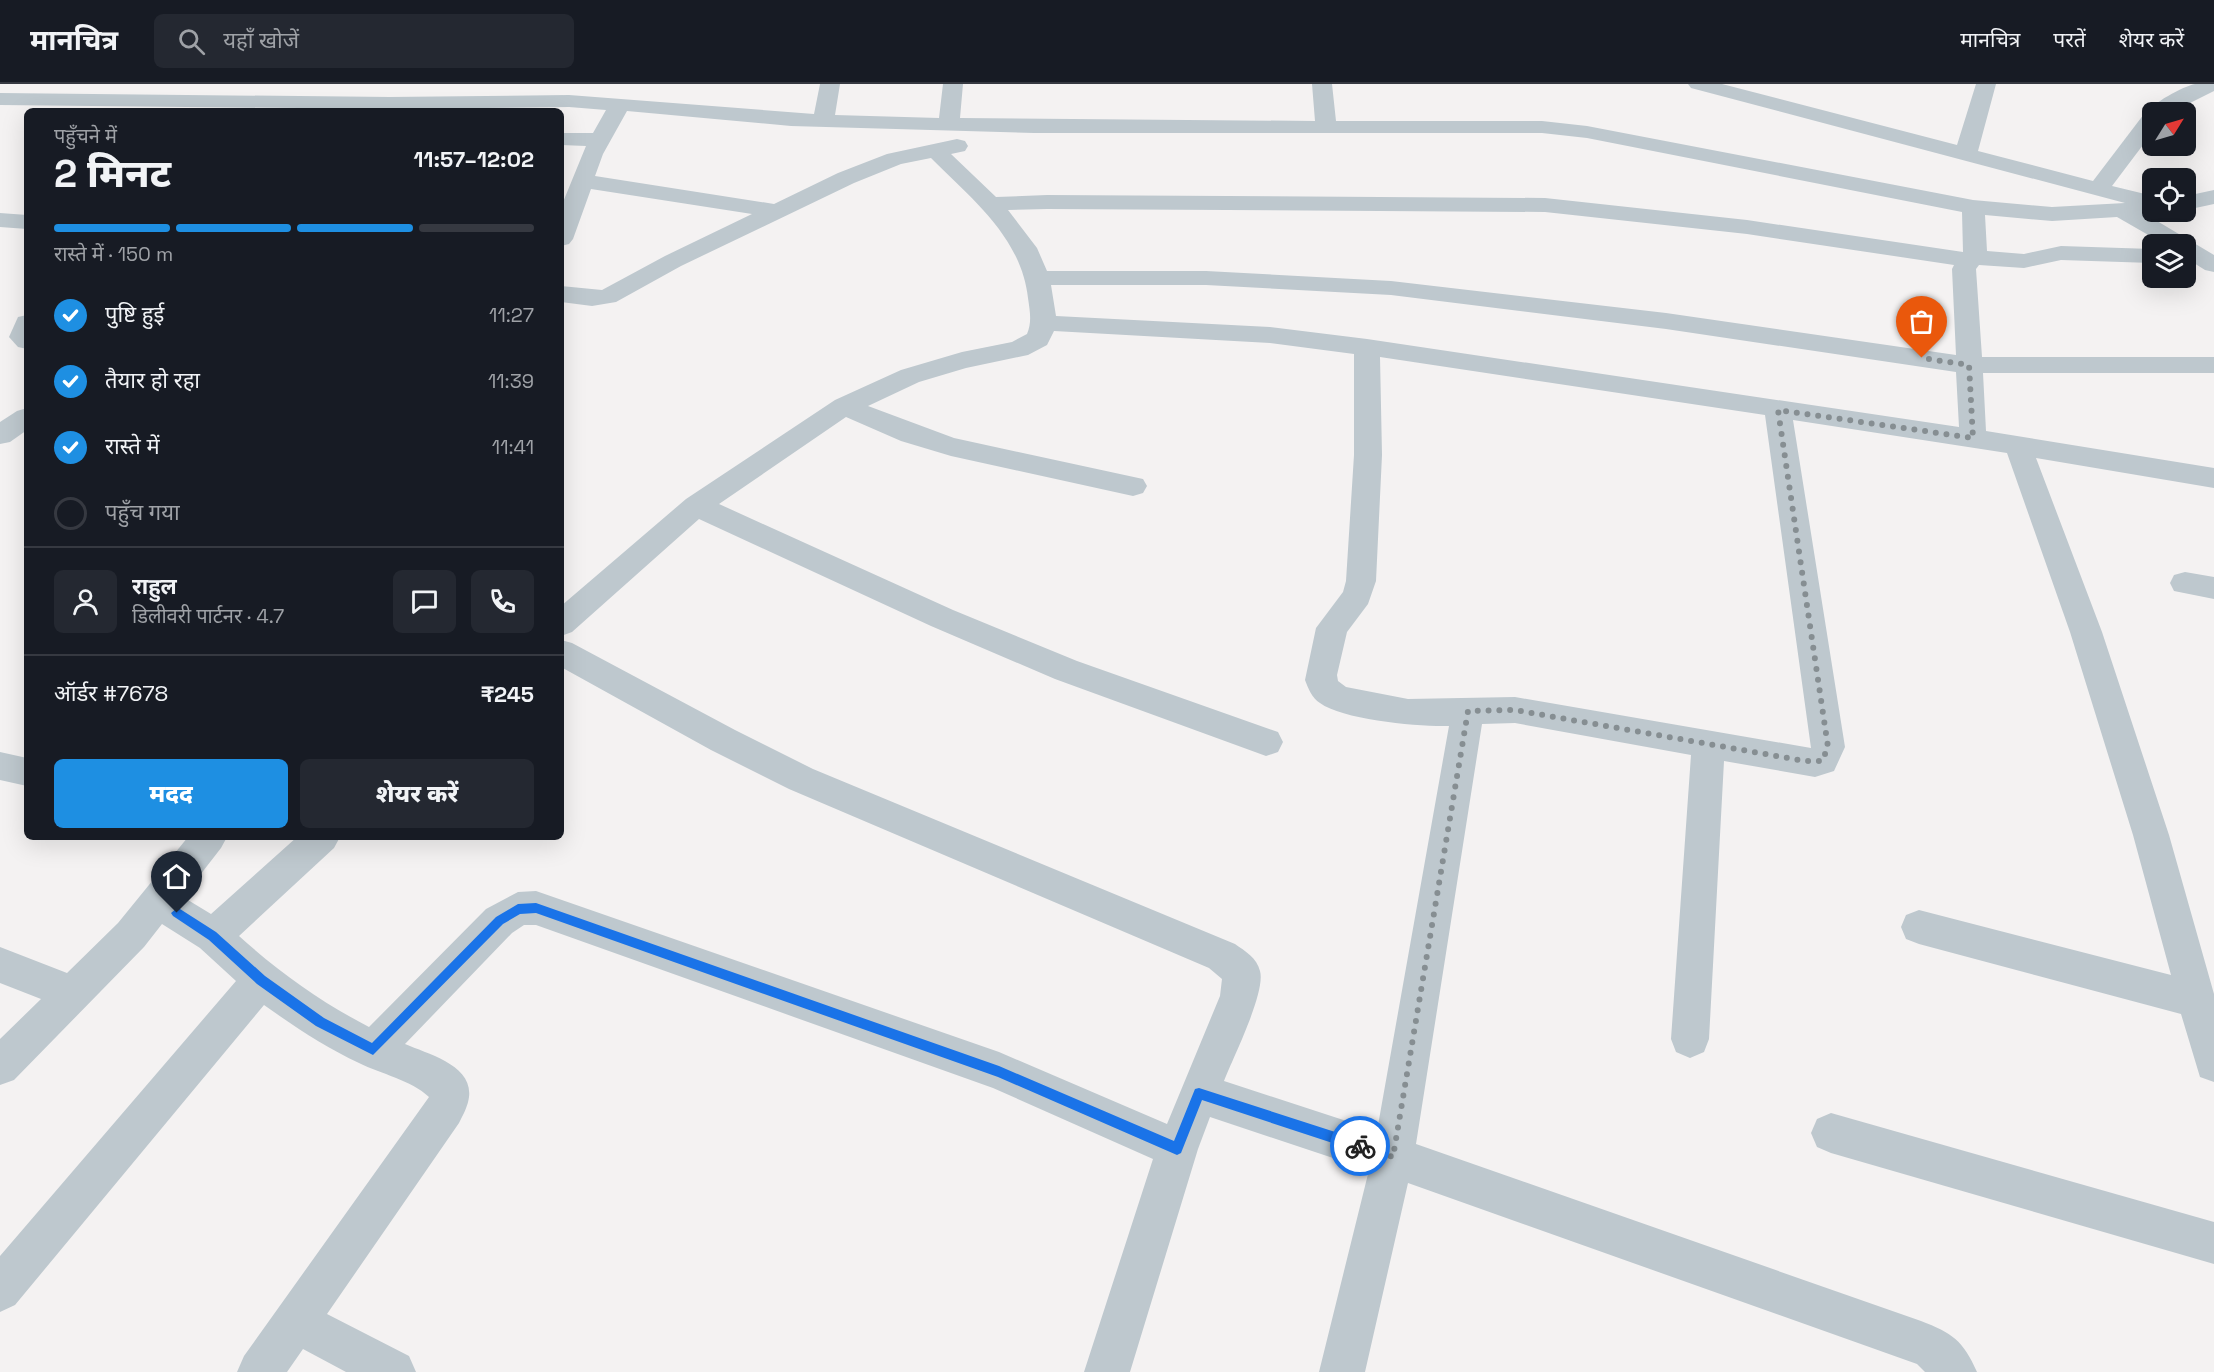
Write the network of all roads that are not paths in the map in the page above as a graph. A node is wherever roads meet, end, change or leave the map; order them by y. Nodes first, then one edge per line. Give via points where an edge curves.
1 (208, 84) edge
2 (830, 84) edge
3 (953, 84) edge
4 (1322, 84) edge
5 (1698, 84) edge
6 (1986, 84) edge
7 (2212, 84) edge
8 (110, 92) edge
9 (8, 99) edge
10 (2174, 102) edge
11 (620, 104) junction
12 (182, 105) edge
13 (0, 119) edge
14 (823, 121) junction
15 (949, 123) junction
16 (1015, 126) junction
17 (1326, 127) junction
18 (2142, 132) edge
19 (564, 139) edge
20 (600, 140) junction
21 (936, 151) junction
22 (1966, 153) junction
23 (582, 181) junction
24 (2098, 189) junction
25 (2212, 199) edge
26 (2196, 201) edge
27 (2142, 202) edge
28 (990, 204) junction
29 (1973, 207) junction
30 (2142, 207) edge
31 (2121, 210) junction
32 (777, 211) junction
33 (0, 220) edge
34 (24, 222) edge
35 (564, 231) edge
36 (2163, 234) edge
37 (2142, 256) edge
38 (1970, 258) junction
39 (1038, 278) junction
40 (564, 294) edge
41 (1044, 323) junction
42 (1367, 347) junction
43 (1969, 365) junction
44 (2214, 365) edge
45 (844, 406) junction
46 (1778, 410) junction
47 (24, 419) edge
48 (0, 435) edge
49 (1973, 438) junction
50 (2018, 445) junction
51 (2214, 478) edge
52 (1133, 486) dead end
53 (696, 506) junction
54 (564, 621) edge
55 (564, 654) edge
56 (1468, 711) junction
57 (1266, 742) dead end
58 (1708, 744) junction
59 (207, 840) edge
60 (319, 840) edge
61 (158, 901) junction
62 (1919, 927) dead end
63 (213, 936) junction
64 (0, 965) edge
65 (261, 980) junction
66 (73, 993) junction
67 (2196, 1000) junction
68 (1690, 1039) dead end
69 (373, 1050) junction
70 (2214, 1063) edge
71 (0, 1066) edge
72 (1199, 1094) junction
73 (1831, 1133) dead end
74 (1177, 1149) junction
75 (1393, 1157) junction
76 (2214, 1243) edge
77 (0, 1290) edge
78 (296, 1322) junction
79 (260, 1372) edge
80 (393, 1372) edge
81 (1107, 1372) edge
82 (1342, 1372) edge
83 (1954, 1372) edge

1 - 12 street
2 - 14 street
3 - 15 street
4 - 17 street
5 - 22 street
6 - 22 street
7 - 10 street
8 - 9 street
8 - 12 street
9 - 13 street
11 - 12 street via 569,101
11 - 14 street via 678,100 791,120
11 - 20 street
14 - 15 street
15 - 16 street
16 - 17 street
16 - 21 street
17 - 29 street via 1542,128 1587,132
18 - 24 street
19 - 20 street
20 - 23 street
21 - 28 street
21 - 32 street via 870,168
22 - 24 street
23 - 32 street
23 - 35 street
24 - 27 street
25 - 26 street
28 - 38 street via 1545,205 1747,227
28 - 39 street via 1025,248
29 - 31 street via 2052,214
29 - 38 street via 1976,248
30 - 31 street
31 - 36 street
32 - 40 street via 607,297
33 - 34 street
37 - 38 street via 2061,253 2024,261
38 - 43 street via 1964,269
39 - 41 street
39 - 43 street via 1206,278 1391,288 1666,321
41 - 42 street via 1270,335
41 - 45 street via 1038,339 1019,349 962,360 910,376
42 - 46 street
42 - 56 street via 1368,455 1361,581 1357,596 1332,628 1321,682 1331,695 1340,699 1407,712
43 - 44 street
43 - 49 street
45 - 52 street via 951,447
45 - 53 street
46 - 49 street
46 - 58 street via 1828,747 1822,761 1815,763
47 - 48 street
49 - 50 street
50 - 51 street
50 - 67 street via 2086,632 2144,812
53 - 54 street
53 - 57 street via 1066,670
55 - 72 street via 801,779 1234,963 1242,972 1239,996
56 - 58 street via 1515,710
56 - 75 street
58 - 68 street
59 - 61 street
60 - 63 street
61 - 63 street
61 - 66 street via 131,935
62 - 67 street
63 - 65 street
64 - 66 street
65 - 69 street via 320,1022
65 - 77 street
66 - 71 street
67 - 70 street
69 - 74 street via 499,921 518,909 536,908 999,1071
69 - 78 street via 441,1081 449,1089 449,1098
72 - 74 street
72 - 75 street
73 - 76 street
74 - 81 street
75 - 82 street
75 - 83 street via 1921,1343 1935,1349
78 - 79 street
78 - 80 street

